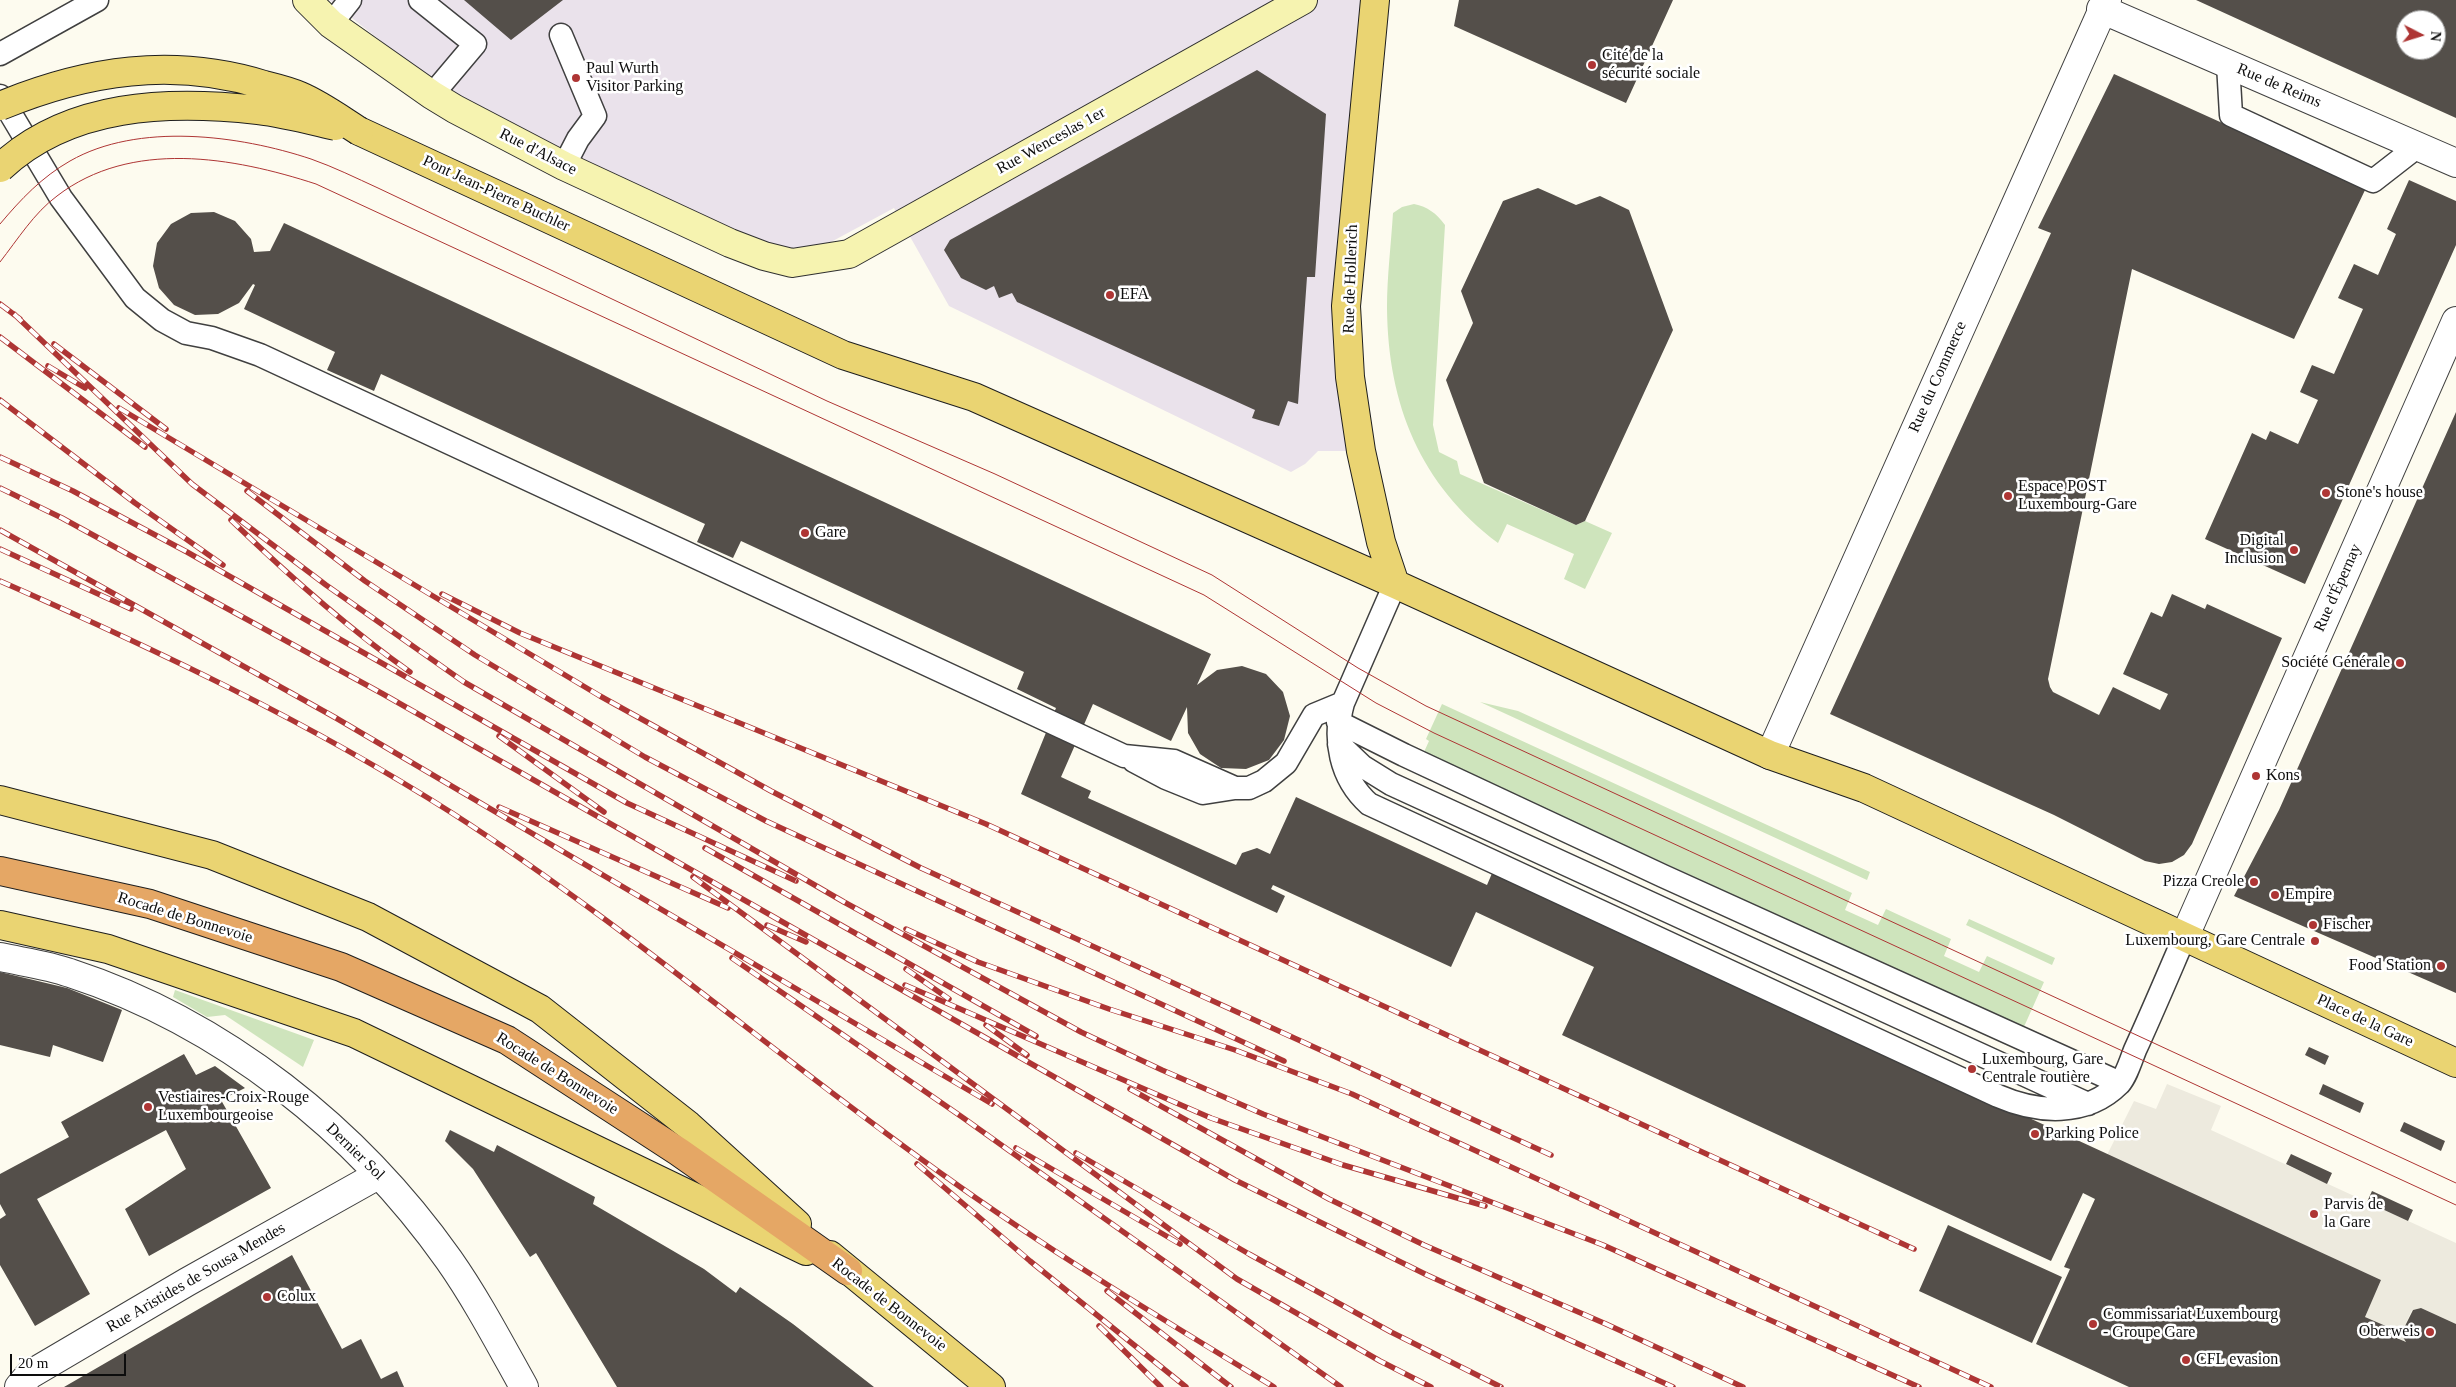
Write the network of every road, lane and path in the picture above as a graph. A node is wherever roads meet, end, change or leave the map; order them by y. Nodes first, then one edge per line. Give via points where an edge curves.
1 (307, 0) edge
2 (350, 0) edge
3 (420, 0) edge
4 (1303, 0) edge
5 (1375, 0) edge
6 (95, 3) edge
7 (2104, 5) edge
8 (331, 24) junction
9 (561, 35) dead end
10 (0, 54) edge
11 (2228, 64) junction
12 (432, 95) junction
13 (0, 96) edge
14 (0, 106) edge
15 (359, 131) junction
16 (2418, 146) junction
17 (2456, 163) edge
18 (564, 166) junction
19 (0, 168) edge
20 (792, 262) joint
21 (2456, 321) edge
22 (1395, 584) junction
23 (1340, 712) junction
24 (1338, 744) junction
25 (1770, 755) junction
26 (0, 800) edge
27 (0, 871) edge
28 (1706, 896) junction
29 (0, 925) edge
30 (1781, 930) junction
31 (2184, 938) junction
32 (1734, 940) junction
33 (1684, 952) junction
34 (0, 957) edge
35 (1757, 986) junction
36 (2456, 1063) edge
37 (2120, 1083) junction
38 (2088, 1104) junction
39 (378, 1175) junction
40 (848, 1271) junction
41 (19, 1387) edge
42 (524, 1387) edge
43 (991, 1387) edge

1 - 8 street, Rue d'Alsace
2 - 8 lane
3 - 12 lane via 475,44
4 - 20 street, Rue Wenceslas 1er via 849,254
5 - 22 main road, Rue de Hollerich via 1346,306 1350,377 1361,451 1381,542
6 - 10 lane
7 - 11 street, Rue de Reims
7 - 25 street, Rue du Commerce
8 - 12 street, Rue d'Alsace
9 - 18 lane via 595,116
11 - 16 street, Rue de Reims
11 - 16 lane via 2231,115 2373,181
12 - 18 street, Rue d'Alsace
13 - 23 lane via 61,198 136,298 162,320 186,333 212,338 260,355 1124,756 1174,761 1235,788 1249,788 1264,781 1286,763 1314,716
14 - 15 main road, Pont Jean-Pierre Buchler, bridge via 68,82 118,71 168,68 233,75 300,96
15 - 19 main road, Pont Jean-Pierre Buchler, bridge via 260,110 191,105 134,107 83,119 43,136
15 - 22 main road, Pont Jean-Pierre Buchler via 843,355 974,397
16 - 17 street, Rue de Reims
18 - 20 street, Rue d'Alsace via 730,243
21 - 31 street, Rue d'Épernay
22 - 23 lane
22 - 25 main road, Place de la Gare
23 - 24 lane
23 - 28 lane via 1404,755
24 - 32 lane via 1362,766 1391,784
24 - 33 lane via 1350,780 1358,795 1369,804
25 - 31 main road, Place de la Gare via 1864,788
26 - 40 main road via 212,855 368,917 540,1009 688,1125
27 - 40 highway, Rocade de Bonnevoie via 150,904 332,964 507,1040 679,1152
28 - 30 lane
28 - 32 lane
29 - 40 main road via 108,949 354,1033
30 - 32 lane
30 - 37 lane
31 - 36 main road, Place de la Gare
31 - 37 lane
32 - 33 lane
32 - 35 lane
32 - 38 lane
33 - 35 lane
34 - 39 street, Dernier Sol via 69,972 159,1010 224,1045 290,1092
35 - 38 lane via 2015,1103 2039,1109
37 - 38 lane
39 - 41 street, Rue Aristides de Sousa Mendes via 37,1370
39 - 42 street, Dernier Sol via 403,1200 450,1261
40 - 43 main road, Rocade de Bonnevoie

